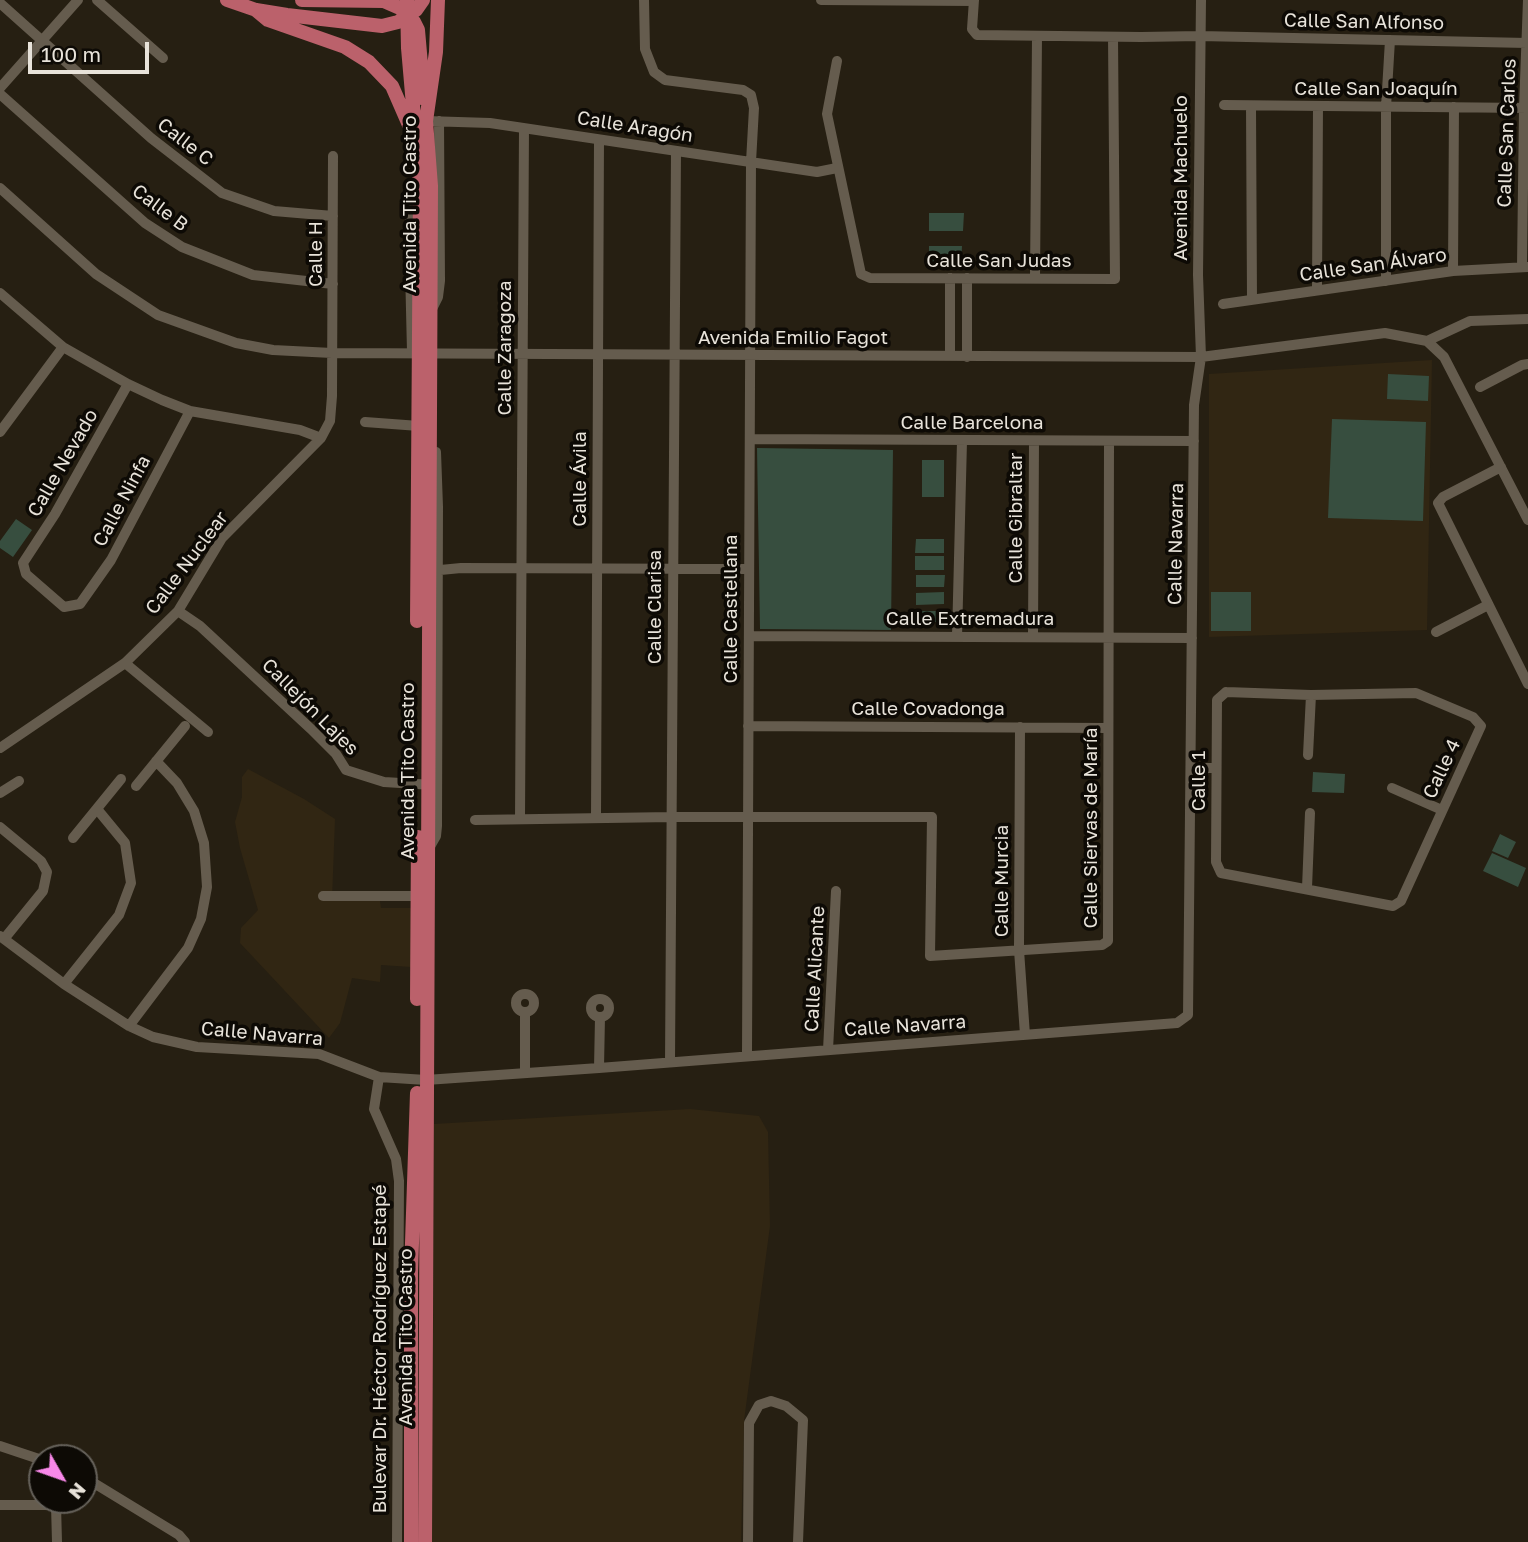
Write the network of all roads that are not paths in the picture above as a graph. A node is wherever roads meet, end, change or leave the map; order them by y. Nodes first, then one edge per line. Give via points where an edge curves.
1 (78, 0) edge
2 (97, 0) edge
3 (227, 0) edge
4 (302, 0) edge
5 (407, 0) edge
6 (423, 0) edge
7 (438, 0) edge
8 (644, 0) edge
9 (821, 0) edge
10 (863, 0) edge
11 (915, 0) edge
12 (1201, 0) edge
13 (1528, 0) edge
14 (974, 1) edge
15 (0, 4) edge
16 (256, 10) junction
17 (406, 15) junction
18 (1037, 36) junction
19 (1200, 36) junction
20 (1113, 37) junction
21 (1390, 40) junction
22 (42, 41) junction
23 (1528, 43) edge
24 (163, 58) dead end
25 (837, 61) dead end
26 (0, 88) edge
27 (0, 94) edge
28 (1224, 105) dead end
29 (1251, 106) junction
30 (1318, 106) junction
31 (1386, 107) junction
32 (1454, 107) junction
33 (1526, 108) edge
34 (433, 121) junction
35 (524, 128) junction
36 (416, 137) junction
37 (599, 140) junction
38 (676, 151) junction
39 (333, 156) dead end
40 (751, 162) junction
41 (837, 168) junction
42 (0, 188) edge
43 (333, 216) junction
44 (1525, 267) edge
45 (1453, 271) junction
46 (950, 278) junction
47 (967, 278) junction
48 (1035, 278) junction
49 (1386, 281) junction
50 (333, 284) junction
51 (1317, 290) junction
52 (4, 297) edge
53 (1252, 300) junction
54 (1223, 304) dead end
55 (0, 310) edge
56 (1528, 319) edge
57 (1427, 341) junction
58 (63, 347) junction
59 (420, 352) junction
60 (332, 353) junction
61 (522, 354) junction
62 (598, 355) junction
63 (674, 355) junction
64 (750, 355) junction
65 (950, 356) junction
66 (967, 357) junction
67 (1201, 357) junction
68 (1528, 364) edge
69 (128, 384) junction
70 (1480, 387) dead end
71 (190, 411) junction
72 (365, 422) dead end
73 (424, 426) junction
74 (0, 432) edge
75 (321, 438) junction
76 (750, 439) junction
77 (962, 441) junction
78 (1034, 441) junction
79 (1109, 441) junction
80 (1194, 441) junction
81 (1501, 467) junction
82 (1528, 520) edge
83 (521, 568) junction
84 (597, 569) junction
85 (673, 569) junction
86 (749, 569) junction
87 (427, 572) junction
88 (80, 604) joint
89 (1488, 605) junction
90 (178, 611) junction
91 (1436, 632) dead end
92 (749, 636) junction
93 (957, 637) junction
94 (1032, 637) junction
95 (1108, 637) junction
96 (1192, 638) junction
97 (125, 663) junction
98 (1528, 684) edge
99 (1364, 693) joint
100 (1311, 695) junction
101 (185, 726) dead end
102 (748, 726) junction
103 (1020, 727) junction
104 (1108, 728) junction
105 (208, 733) dead end
106 (0, 748) edge
107 (1308, 755) dead end
108 (156, 761) junction
109 (1191, 768) junction
110 (1216, 768) junction
111 (121, 779) dead end
112 (19, 781) dead end
113 (427, 784) junction
114 (135, 786) dead end
115 (1392, 788) dead end
116 (0, 793) edge
117 (97, 809) junction
118 (1442, 810) junction
119 (1310, 813) dead end
120 (672, 817) junction
121 (748, 817) junction
122 (596, 818) junction
123 (520, 819) junction
124 (475, 820) dead end
125 (0, 827) edge
126 (73, 838) dead end
127 (427, 852) junction
128 (1255, 879) joint
129 (1307, 888) junction
130 (836, 891) dead end
131 (323, 896) dead end
132 (417, 896) junction
133 (2, 937) edge
134 (1019, 950) junction
135 (64, 984) junction
136 (525, 1012) dead end
137 (600, 1017) dead end
138 (129, 1026) junction
139 (1025, 1035) junction
140 (828, 1050) junction
141 (747, 1056) junction
142 (670, 1062) junction
143 (599, 1068) junction
144 (524, 1073) junction
145 (379, 1077) junction
146 (422, 1080) junction
147 (0, 1446) edge
148 (28, 1455) edge
149 (98, 1486) edge
150 (0, 1505) edge
151 (57, 1542) edge
152 (185, 1542) edge
153 (397, 1542) edge
154 (411, 1542) edge
155 (425, 1542) edge
156 (748, 1542) edge
157 (797, 1542) edge

1 - 22 street
2 - 24 street
3 - 16 main road
4 - 17 main road via 384,1
5 - 17 main road, Avenida Tito Castro
6 - 17 main road
7 - 34 main road, Avenida Tito Castro
8 - 40 street, Calle Castellana via 645,49 654,72 665,80 743,90 751,95
9 - 10 street
10 - 11 street
11 - 14 street
12 - 19 street, Avenida Machuelo
13 - 23 street, Calle San Carlos
14 - 18 street, Calle San Alfonso via 972,29 977,35
15 - 22 street, Calle C
16 - 17 main road via 382,26
16 - 36 main road via 268,20 345,47 369,62 392,86
17 - 34 main road via 418,30
17 - 36 main road, Avenida Tito Castro
18 - 20 street, Calle San Alfonso
18 - 48 street
19 - 20 street, Calle San Alfonso
19 - 21 street, Calle San Alfonso
19 - 67 street, Avenida Machuelo
20 - 48 street, Calle San Judas via 1115,279
21 - 23 street, Calle San Alfonso
21 - 31 street
22 - 26 street
22 - 43 street, Calle C via 151,138 222,193 274,211
23 - 33 street, Calle San Carlos
25 - 41 street, Calle San Judas via 827,114
27 - 50 street, Calle B via 145,223 182,247 253,275
28 - 29 street, Calle San Joaquín
29 - 30 street, Calle San Joaquín
29 - 53 street
30 - 31 street, Calle San Joaquín
30 - 51 street
31 - 32 street, Calle San Joaquín
31 - 49 street
32 - 33 street, Calle San Joaquín
32 - 45 street
33 - 44 street, Calle San Carlos
34 - 35 street, Calle Aragón
34 - 59 main road, Avenida Tito Castro via 430,314
35 - 37 street, Calle Aragón
35 - 61 street, Calle Zaragoza
36 - 59 main road, Avenida Tito Castro
37 - 38 street, Calle Aragón
37 - 62 street, Calle Ávila
38 - 40 street, Calle Aragón
38 - 63 street, Calle Clarisa
39 - 43 street, Calle H
40 - 41 street, Calle Aragón via 817,172
40 - 64 street, Calle Castellana
41 - 46 street, Calle San Judas via 861,274 870,278
42 - 60 street, Avenida Emilio Fagot via 96,274 158,314 236,343
43 - 50 street, Calle H
44 - 45 street, Calle San Álvaro
45 - 49 street, Calle San Álvaro
46 - 47 street, Calle San Judas
46 - 65 street
47 - 48 street, Calle San Judas
47 - 66 street
49 - 51 street, Calle San Álvaro
50 - 60 street, Calle H
51 - 53 street, Calle San Álvaro
52 - 55 street
52 - 58 street
53 - 54 street, Calle San Álvaro
56 - 57 street via 1471,321
57 - 67 street, Avenida Emilio Fagot via 1385,333
57 - 81 street via 1444,356
58 - 69 street
58 - 74 street
59 - 60 street, Avenida Emilio Fagot
59 - 61 street, Avenida Emilio Fagot
59 - 73 main road, Avenida Tito Castro
60 - 75 street, Calle Nuclear via 330,421
61 - 62 street, Avenida Emilio Fagot
61 - 83 street, Calle Zaragoza
62 - 63 street, Avenida Emilio Fagot
62 - 84 street, Calle Ávila
63 - 64 street, Avenida Emilio Fagot
63 - 85 street, Calle Clarisa
64 - 65 street, Avenida Emilio Fagot
64 - 76 street, Calle Castellana
65 - 66 street, Avenida Emilio Fagot
66 - 67 street, Avenida Emilio Fagot
67 - 80 street, Calle Navarra
68 - 70 street
69 - 71 street
69 - 88 street, Calle Nevado via 23,563 26,574 64,607
71 - 75 street via 300,430
71 - 88 street, Calle Ninfa via 111,560
72 - 73 street
73 - 87 main road, Avenida Tito Castro
73 - 87 street via 435,446 437,468
75 - 90 street, Calle Nuclear via 222,538
76 - 77 street, Calle Barcelona
76 - 86 street, Calle Castellana
77 - 78 street, Calle Barcelona
77 - 93 street
78 - 79 street, Calle Barcelona
78 - 94 street, Calle Gibraltar
79 - 80 street, Calle Barcelona
79 - 95 street, Calle Siervas de María
80 - 96 street, Calle Navarra
81 - 82 street
81 - 89 street via 1438,503
83 - 84 street
83 - 87 street
83 - 123 street, Calle Zaragoza
84 - 85 street
84 - 122 street, Calle Ávila
85 - 86 street
85 - 120 street, Calle Clarisa
86 - 92 street, Calle Castellana
87 - 113 main road, Avenida Tito Castro
87 - 113 street
89 - 91 street
89 - 98 street
90 - 97 street, Calle Nuclear
90 - 113 street, Callejón Lajes via 312,729 346,770 384,782
92 - 93 street, Calle Extremadura
92 - 102 street, Calle Castellana
93 - 94 street, Calle Extremadura
94 - 95 street, Calle Extremadura
95 - 96 street, Calle Extremadura
95 - 104 street, Calle Siervas de María
96 - 109 street, Calle Navarra
97 - 105 street
97 - 106 street, Calle Nuclear
99 - 100 street, Calle 1
99 - 118 street, Calle 4 via 1416,693 1473,718 1481,726
100 - 107 street
100 - 110 street, Calle 1 via 1226,692 1217,700
101 - 108 street
102 - 103 street, Calle Covadonga
102 - 121 street, Calle Castellana
103 - 104 street, Calle Covadonga
103 - 134 street, Calle Murcia
104 - 134 street, Calle Siervas de María via 1108,942
108 - 114 street
108 - 138 street via 194,811 204,843 207,887 201,919 188,948
109 - 110 street
109 - 139 street, Calle Navarra via 1188,1016 1177,1023
110 - 128 street, Calle 1 via 1216,862 1222,873
111 - 117 street
112 - 116 street
113 - 127 main road, Avenida Tito Castro
113 - 127 street via 436,798 436,836
113 - 132 main road, Avenida Tito Castro
115 - 118 street
117 - 126 street
117 - 135 street via 125,843 131,883 119,915
118 - 129 street, Calle 4 via 1401,901 1394,906
119 - 129 street
120 - 121 street, Calle Siervas de María
120 - 122 street, Calle Siervas de María
120 - 142 street, Calle Clarisa
121 - 134 street, Calle Siervas de María via 932,817 930,956
121 - 141 street, Calle Castellana
122 - 123 street, Calle Siervas de María
123 - 124 street, Calle Siervas de María
125 - 133 street via 41,861 47,872 43,891
127 - 146 main road, Avenida Tito Castro
128 - 129 street, Calle 4
130 - 140 street, Calle Alicante
131 - 132 street
132 - 146 main road, Avenida Tito Castro
133 - 135 street, Calle Navarra
134 - 139 street, Calle Murcia
135 - 138 street, Calle Navarra
136 - 144 street
137 - 143 street
138 - 145 street, Calle Navarra via 153,1037 197,1046 319,1054
139 - 140 street, Calle Navarra
140 - 141 street, Calle Navarra
141 - 142 street, Calle Navarra
142 - 143 street, Calle Navarra
143 - 144 street, Calle Navarra
144 - 146 street, Calle Navarra
145 - 146 street, Calle Navarra
145 - 153 street, Bulevar Dr. Héctor Rodríguez Estapé via 374,1109 396,1159 399,1181
146 - 154 main road, Avenida Tito Castro via 411,1273
146 - 155 main road, Avenida Tito Castro
147 - 148 street
149 - 152 street
150 - 151 street via 56,1505
156 - 157 street via 748,1423 759,1405 771,1401 803,1420

